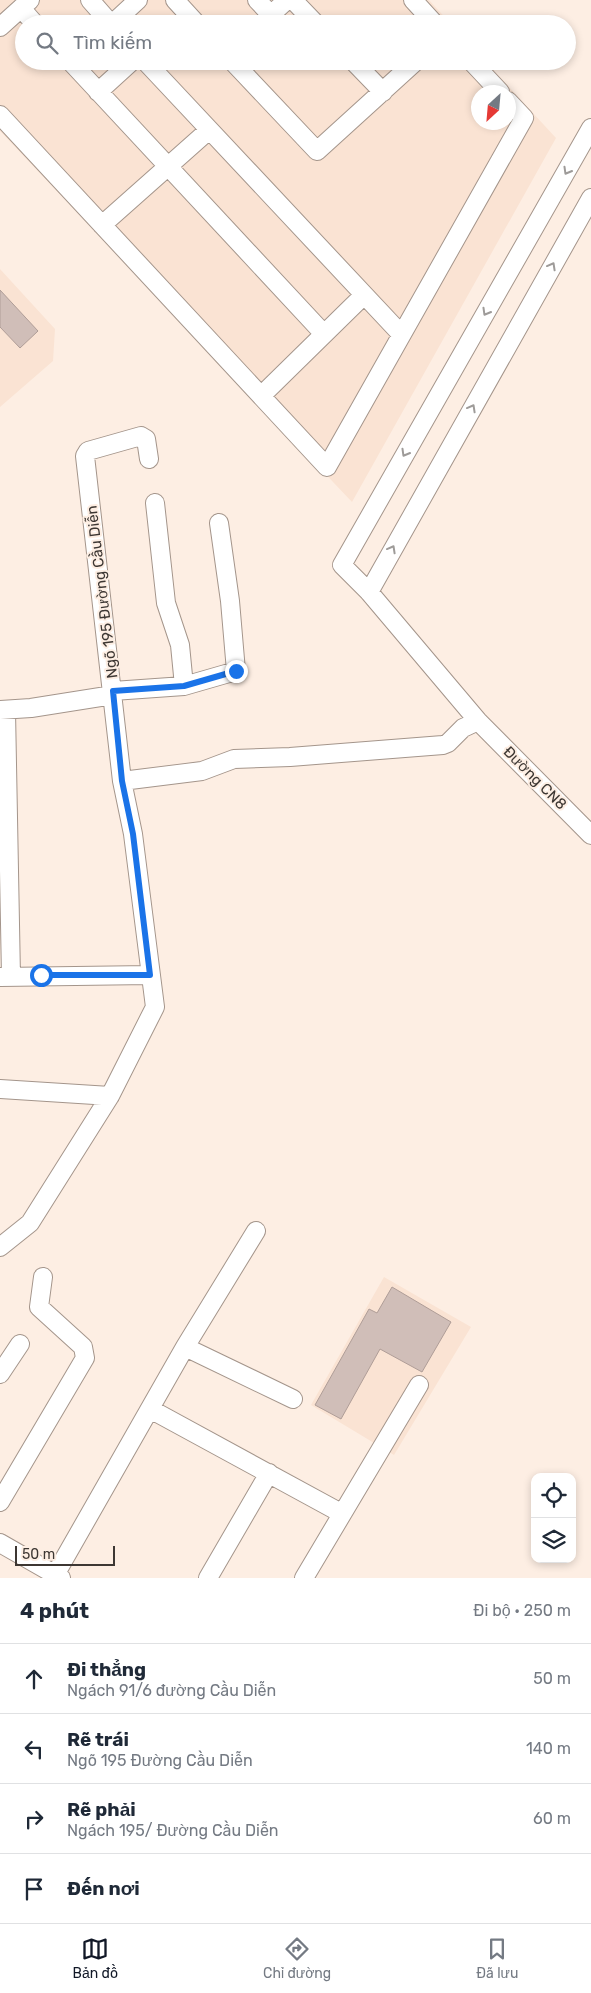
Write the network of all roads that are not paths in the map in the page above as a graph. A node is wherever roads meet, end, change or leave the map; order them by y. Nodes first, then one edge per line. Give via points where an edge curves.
1 (90, 0) edge
2 (138, 0) edge
3 (175, 0) edge
4 (257, 0) edge
5 (287, 0) edge
6 (293, 0) edge
7 (413, 0) edge
8 (26, 4) edge
9 (104, 15) edge
10 (122, 15) edge
11 (189, 15) edge
12 (264, 15) edge
13 (270, 15) edge
14 (307, 15) edge
15 (427, 15) edge
16 (0, 27) edge
17 (78, 70) edge
18 (122, 70) edge
19 (153, 70) edge
20 (240, 70) edge
21 (362, 70) edge
22 (406, 70) edge
23 (479, 70) edge
24 (493, 85) edge
25 (98, 92) junction
26 (383, 92) junction
27 (516, 110) edge
28 (0, 115) edge
29 (591, 128) edge
30 (209, 130) junction
31 (585, 152) edge
32 (169, 167) junction
33 (591, 198) edge
34 (102, 225) junction
35 (364, 295) junction
36 (324, 334) junction
37 (401, 334) junction
38 (261, 396) junction
39 (149, 459) dead end
40 (155, 503) dead end
41 (219, 523) dead end
42 (369, 592) junction
43 (184, 686) junction
44 (113, 693) junction
45 (3, 711) edge
46 (478, 721) junction
47 (122, 781) junction
48 (591, 835) edge
49 (150, 975) junction
50 (5, 977) edge
51 (0, 1089) edge
52 (110, 1096) junction
53 (256, 1231) dead end
54 (0, 1247) edge
55 (43, 1277) dead end
56 (20, 1344) dead end
57 (185, 1347) junction
58 (0, 1374) edge
59 (419, 1385) dead end
60 (293, 1399) dead end
61 (150, 1409) junction
62 (269, 1473) junction
63 (0, 1502) edge
64 (341, 1513) junction
65 (0, 1543) edge
66 (50, 1575) edge
67 (208, 1578) edge
68 (304, 1578) edge

1 - 9 street
2 - 10 street
3 - 11 street
4 - 12 street
5 - 13 street
6 - 14 street
7 - 15 street
8 - 16 street
17 - 25 street
18 - 25 street
19 - 30 street
20 - 26 street via 317,151
21 - 26 street
22 - 26 street
23 - 24 street
25 - 32 street
27 - 37 street via 524,118
28 - 34 street
29 - 31 street
30 - 32 street
30 - 35 street
31 -> 42 street, Đường CN8 via 342,565
32 - 34 street
32 - 36 street
42 -> 33 street
34 - 38 street
35 - 36 street
35 - 37 street
36 - 38 street
37 - 38 street via 327,466
39 - 44 street, Ngõ 195 Đường Cầu Diễn via 146,439 141,436 88,451 85,456
40 - 43 street via 166,603 180,645
41 - 43 street via 236,671
42 - 46 street, Đường CN8
43 - 44 street
44 - 45 street
44 - 47 street, Ngõ 195 Đường Cầu Diễn
45 - 50 street
46 - 47 street via 443,744 283,758 234,759 202,770
46 - 48 street, Đường CN8
47 - 49 street, Ngõ 195 Đường Cầu Diễn via 133,834
49 - 50 street
49 - 52 street, Ngõ 195 Đường Cầu Diễn via 155,1007
51 - 52 street
52 - 54 street, Ngõ 195 Đường Cầu Diễn via 30,1223
53 - 57 street
55 - 63 street via 39,1307 83,1347 85,1358
56 - 58 street
57 - 60 street
57 - 61 street
59 - 64 street
61 - 62 street
61 - 66 street
62 - 64 street
62 - 67 street
64 - 68 street
65 - 66 street

